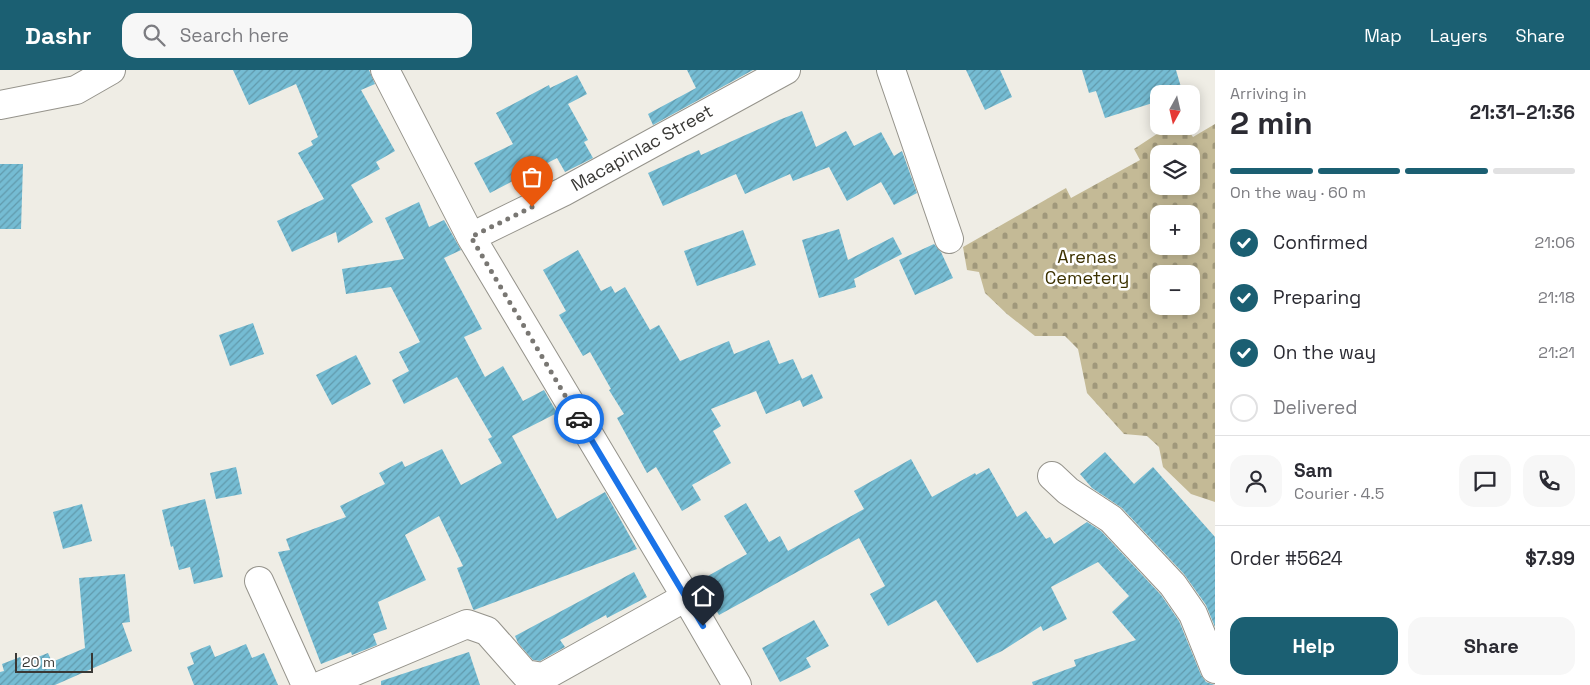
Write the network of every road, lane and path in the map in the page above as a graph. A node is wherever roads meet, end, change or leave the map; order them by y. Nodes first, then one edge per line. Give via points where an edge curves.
1 (111, 70) edge
2 (385, 70) edge
3 (786, 70) edge
4 (891, 70) edge
5 (0, 105) edge
6 (471, 237) junction
7 (949, 239) dead end
8 (1052, 476) dead end
9 (259, 581) dead end
10 (686, 597) junction
11 (1215, 669) edge
12 (306, 685) edge
13 (322, 685) edge
14 (737, 685) edge

1 - 5 street via 76,90
2 - 6 street
3 - 6 street, Macapinlac Street via 563,192
4 - 7 street
6 - 10 street
8 - 11 street via 1068,491 1111,519 1173,585 1192,614
9 - 12 street
10 - 13 street via 542,677 525,674 487,631 467,624
10 - 14 street

